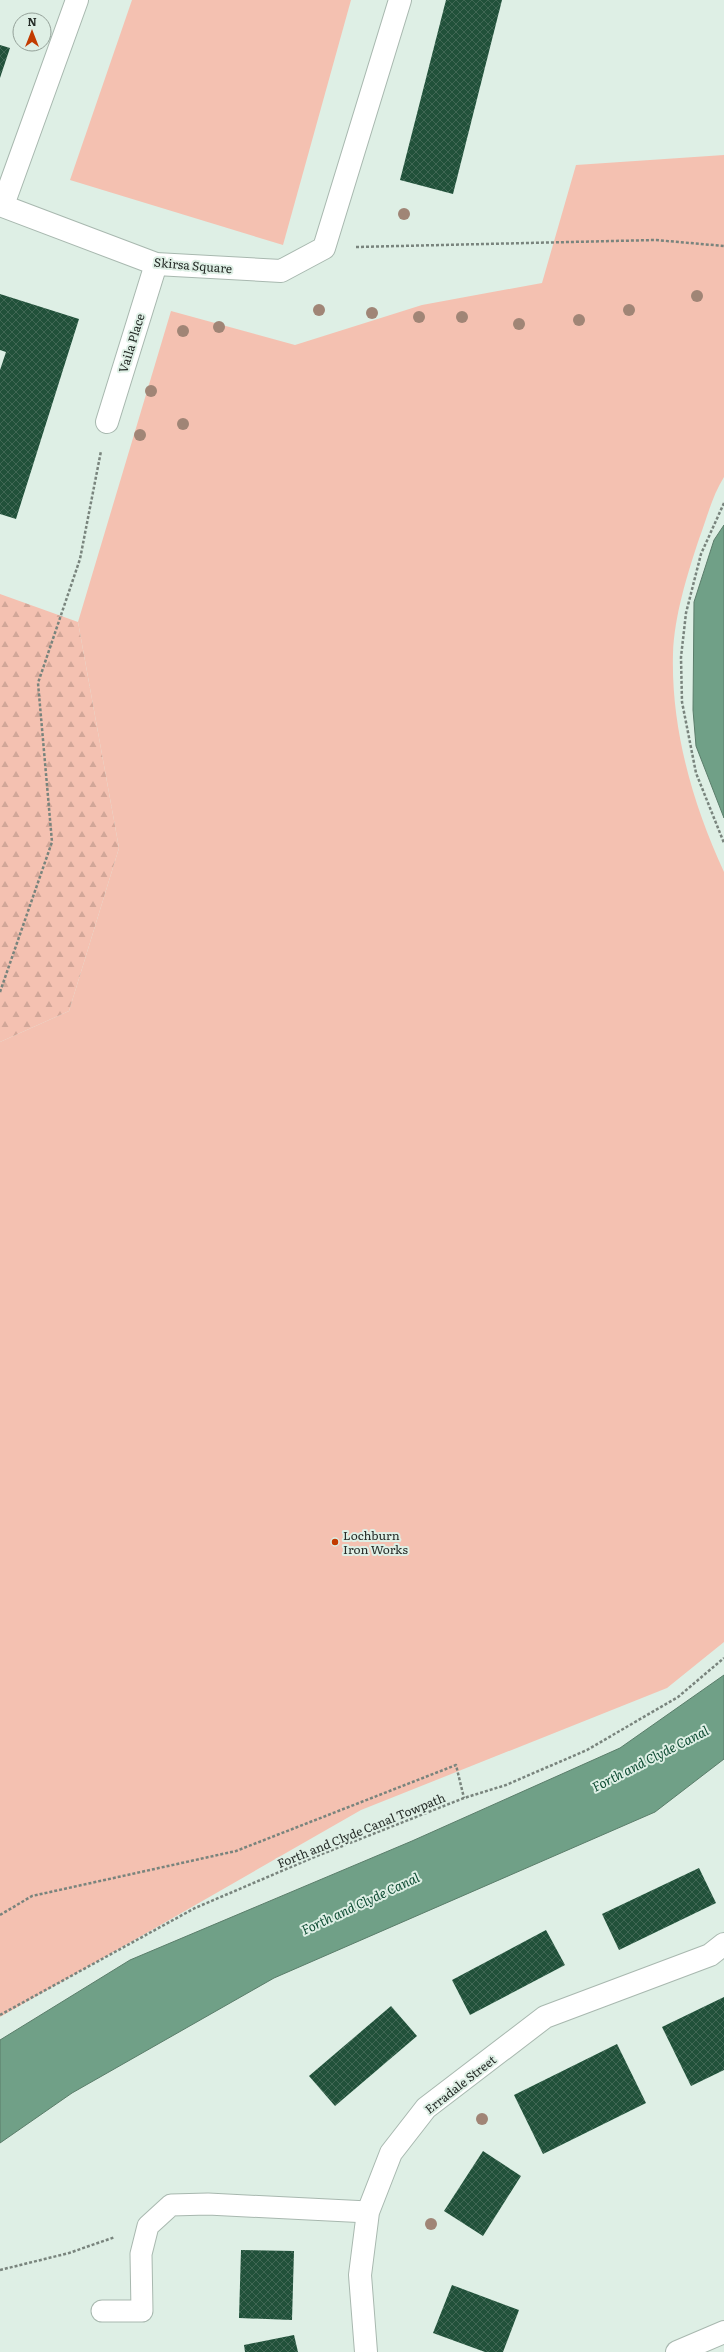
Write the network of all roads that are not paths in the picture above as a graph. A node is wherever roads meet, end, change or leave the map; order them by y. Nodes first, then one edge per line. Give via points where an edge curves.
1 (77, 0) edge
2 (400, 0) edge
3 (1, 205) edge
4 (156, 264) junction
5 (107, 422) road end
6 (724, 1944) edge
7 (368, 2212) junction
8 (102, 2311) dead end
9 (724, 2332) edge
10 (366, 2352) edge
11 (677, 2352) edge

1 - 3 street, Skirsa Square
2 - 4 street, Skirsa Square via 324,248 281,271
3 - 4 street, Skirsa Square
4 - 5 street, Vaila Place
6 - 7 street, Erradale Street via 710,1954 545,2018 426,2108 391,2153
7 - 8 lane via 208,2204 171,2205 148,2226 141,2254 142,2311
7 - 10 street, Erradale Street via 360,2275
9 - 11 street

